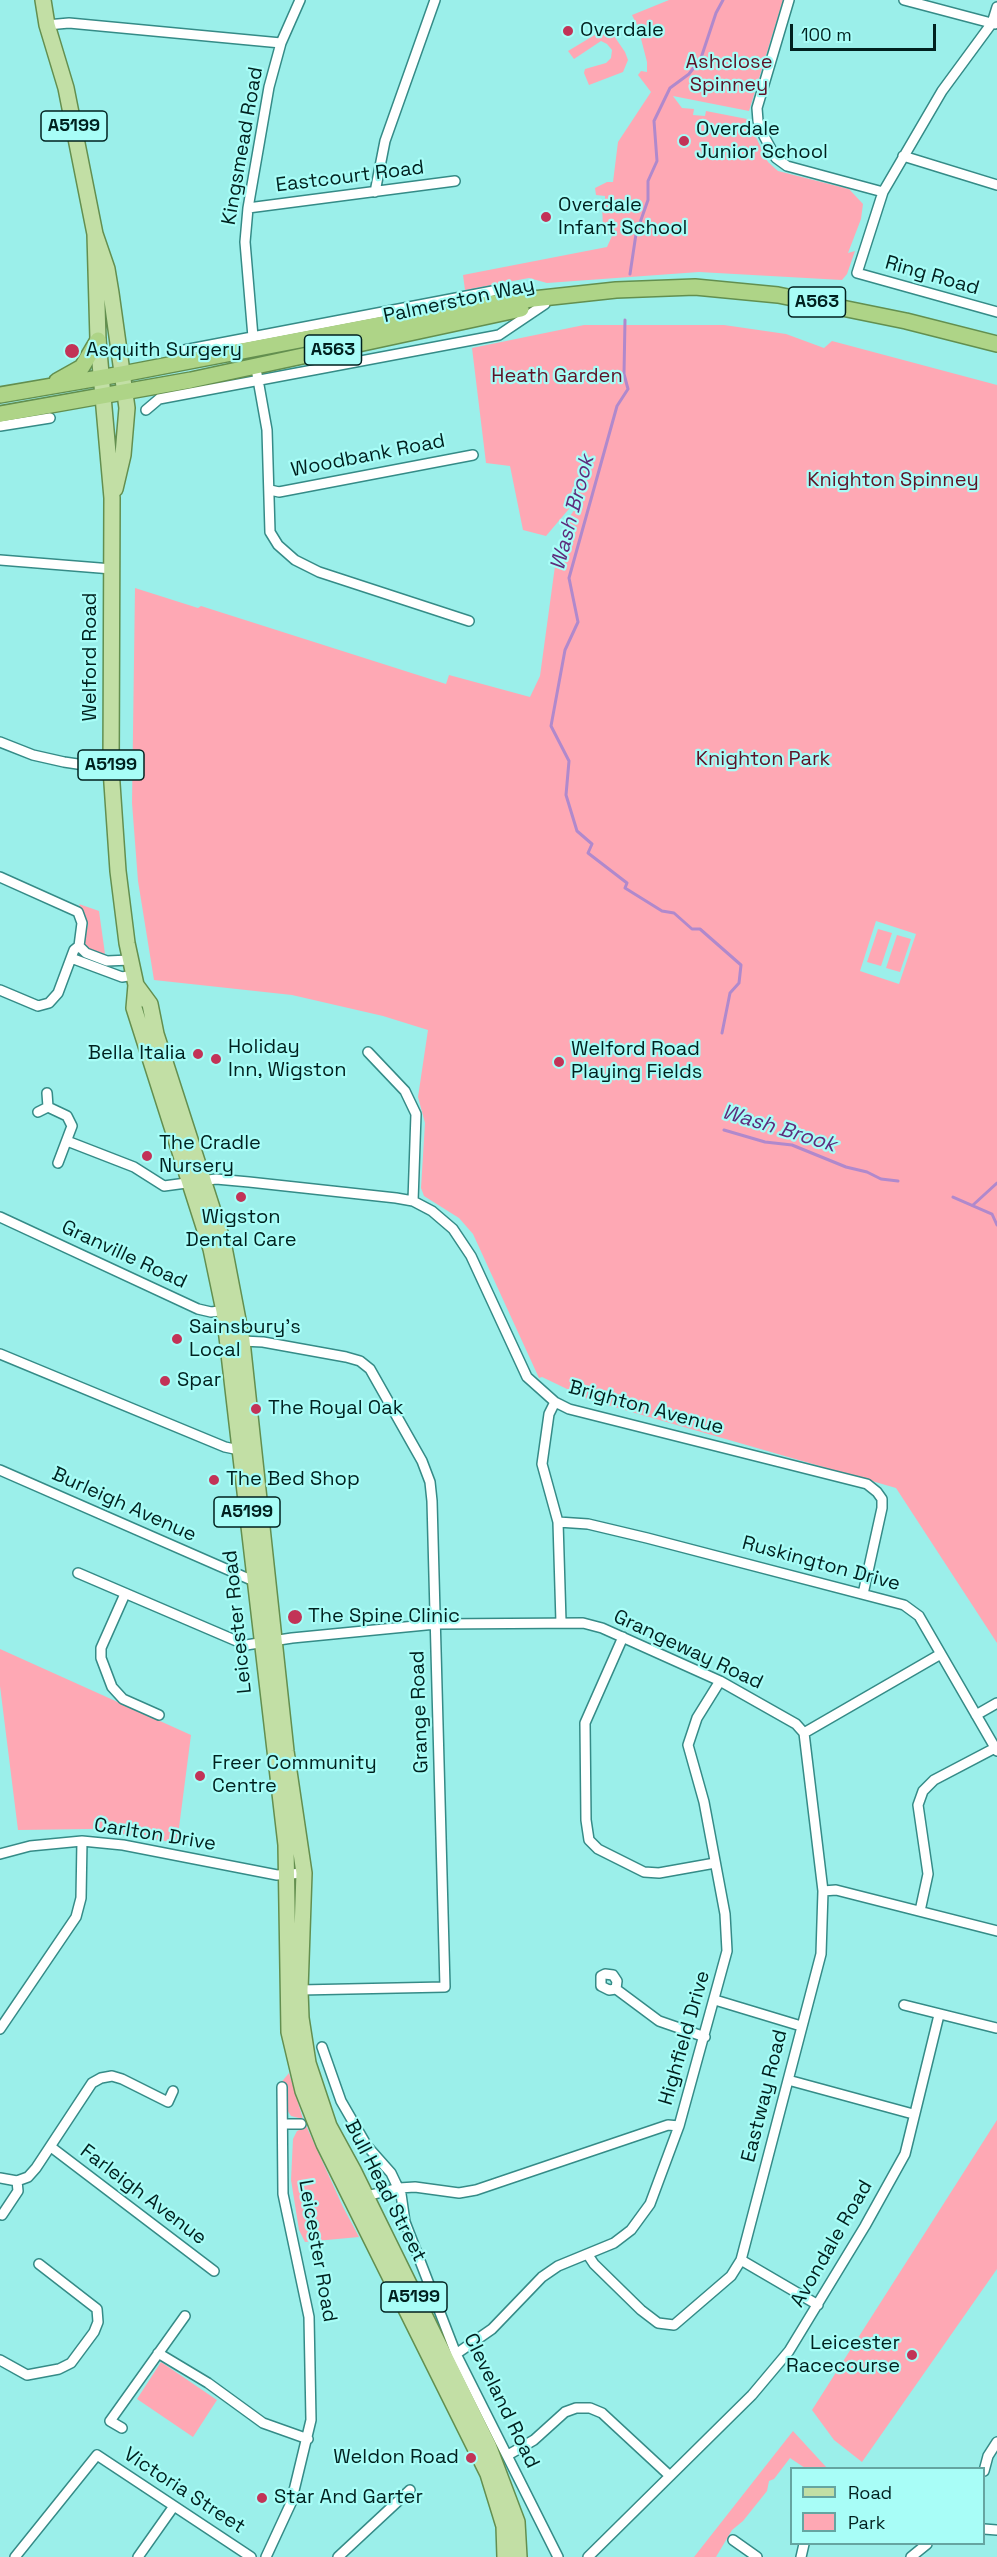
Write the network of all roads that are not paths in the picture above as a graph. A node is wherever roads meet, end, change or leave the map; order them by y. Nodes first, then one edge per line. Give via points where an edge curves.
1 (35, 0) edge
2 (43, 0) edge
3 (300, 0) edge
4 (435, 0) edge
5 (789, 0) edge
6 (904, 0) edge
7 (997, 7) edge
8 (46, 22) junction
9 (994, 24) edge
10 (281, 43) junction
11 (903, 156) junction
12 (455, 181) dead end
13 (997, 185) edge
14 (375, 192) junction
15 (883, 192) junction
16 (248, 208) junction
17 (96, 234) junction
18 (503, 289) dead end
19 (591, 293) junction
20 (545, 304) junction
21 (997, 312) edge
22 (253, 337) junction
23 (98, 340) junction
24 (997, 344) edge
25 (179, 351) dead end
26 (206, 358) junction
27 (257, 373) junction
28 (122, 374) junction
29 (102, 377) junction
30 (47, 386) junction
31 (125, 392) junction
32 (0, 395) edge
33 (105, 396) junction
34 (146, 410) dead end
35 (0, 414) edge
36 (50, 418) dead end
37 (0, 426) edge
38 (473, 455) dead end
39 (270, 490) junction
40 (112, 498) junction
41 (0, 560) edge
42 (112, 568) junction
43 (469, 621) dead end
44 (0, 742) edge
45 (111, 769) junction
46 (0, 877) edge
47 (74, 952) junction
48 (133, 973) junction
49 (0, 990) edge
50 (368, 1052) dead end
51 (47, 1093) dead end
52 (48, 1107) junction
53 (38, 1112) dead end
54 (67, 1141) junction
55 (58, 1163) dead end
56 (196, 1181) junction
57 (413, 1201) junction
58 (0, 1217) edge
59 (230, 1310) junction
60 (242, 1341) junction
61 (0, 1354) edge
62 (555, 1402) junction
63 (248, 1451) junction
64 (0, 1470) edge
65 (558, 1522) junction
66 (78, 1573) dead end
67 (261, 1578) junction
68 (125, 1594) junction
69 (863, 1594) junction
70 (561, 1622) junction
71 (436, 1624) junction
72 (623, 1637) junction
73 (268, 1642) junction
74 (939, 1655) junction
75 (720, 1681) junction
76 (997, 1703) edge
77 (159, 1715) dead end
78 (975, 1715) junction
79 (804, 1733) junction
80 (996, 1749) edge
81 (82, 1841) junction
82 (0, 1854) edge
83 (715, 1863) junction
84 (304, 1873) junction
85 (288, 1874) junction
86 (823, 1891) junction
87 (920, 1911) junction
88 (997, 1931) edge
89 (616, 1989) dead end
90 (300, 1990) junction
91 (715, 2000) junction
92 (903, 2005) dead end
93 (939, 2015) junction
94 (801, 2026) junction
95 (996, 2028) edge
96 (0, 2029) edge
97 (705, 2037) junction
98 (304, 2038) joint
99 (322, 2048) dead end
100 (292, 2051) joint
101 (788, 2080) junction
102 (282, 2087) dead end
103 (173, 2091) dead end
104 (913, 2114) junction
105 (283, 2124) junction
106 (301, 2124) dead end
107 (679, 2126) junction
108 (51, 2147) junction
109 (0, 2178) edge
110 (17, 2181) junction
111 (399, 2188) junction
112 (358, 2199) junction
113 (2, 2215) dead end
114 (588, 2254) junction
115 (741, 2260) junction
116 (39, 2264) dead end
117 (214, 2271) dead end
118 (818, 2305) junction
119 (185, 2316) dead end
120 (159, 2353) junction
121 (456, 2354) junction
122 (0, 2360) edge
123 (122, 2428) dead end
124 (308, 2439) junction
125 (997, 2442) edge
126 (508, 2455) junction
127 (985, 2467) edge
128 (670, 2476) junction
129 (410, 2490) dead end
130 (174, 2506) junction
131 (733, 2540) dead end
132 (926, 2545) edge
133 (15, 2557) edge
134 (138, 2557) edge
135 (251, 2557) edge
136 (266, 2557) edge
137 (338, 2557) edge
138 (505, 2557) edge
139 (519, 2557) edge
140 (558, 2557) edge
141 (588, 2557) edge
142 (757, 2557) edge
143 (911, 2557) edge

1 - 8 main road, Welford Road / A5199
2 - 8 main road, Welford Road / A5199
3 - 10 street, Kingsmead Road
4 - 14 street via 385,141
5 - 15 street via 758,108 764,136 776,158 787,166
6 - 9 street
7 - 9 street
8 - 10 street
8 - 17 main road, Welford Road / A5199 via 66,88
9 - 11 street via 942,91
10 - 16 street, Kingsmead Road via 259,133
11 - 13 street
11 - 15 street
12 - 14 street, Eastcourt Road
14 - 16 street, Eastcourt Road
15 - 21 street, Ring Road via 857,273
16 - 22 street, Kingsmead Road via 245,242
17 - 23 main road, Welford Road / A5199
17 - 28 main road, Welford Road / A5199 via 107,269
18 - 22 street
19 - 20 highway, Palmerston Way / A563
19 - 24 highway, Palmerston Way / A563 via 695,287 778,295
19 - 26 highway, Palmerston Way / A563 via 487,304
20 - 27 highway, Palmerston Way / A563
20 - 27 street via 500,335
22 - 25 street
23 - 29 main road, Welford Road / A5199
23 - 30 highway, A563 via 82,367
26 - 27 highway via 249,358
26 - 28 highway, Palmerston Way / A563
27 - 31 highway, Palmerston Way / A563
27 - 34 street via 159,399
27 - 39 street via 267,430
28 - 29 highway, A563
28 - 31 main road, Welford Road / A5199
29 - 30 highway, A563
29 - 33 main road, Welford Road / A5199
30 - 32 highway, A563
31 - 33 highway, A563
31 - 40 main road, Welford Road / A5199 via 123,455
33 - 35 highway, A563
33 - 40 main road, Welford Road / A5199
36 - 37 street
38 - 39 street, Woodbank Road via 279,492
39 - 43 street via 270,532 295,560 319,572
40 - 42 main road, Welford Road / A5199
41 - 42 street
42 - 45 main road, Welford Road / A5199
44 - 45 street via 33,755
45 - 48 main road, Welford Road / A5199 via 118,871
46 - 47 street via 78,912 82,923
47 - 48 street
47 - 48 street via 122,977
47 - 49 street via 50,1003 38,1006
48 - 56 main road, Leicester Road / A5199 via 150,1004
50 - 57 street via 405,1091 416,1114
51 - 52 street
52 - 53 street
52 - 54 street via 70,1121
54 - 55 street
54 - 56 street, Brighton Avenue via 134,1167 164,1186
56 - 57 street, Brighton Avenue via 231,1180
56 - 59 main road, Leicester Road / A5199 via 223,1242
57 - 62 street, Brighton Avenue via 453,1229 471,1256 527,1377
58 - 59 street, Granville Road via 198,1309
59 - 60 main road, Leicester Road / A5199
59 - 63 main road, Leicester Road / A5199
60 - 63 main road, Leicester Road / A5199
60 - 71 street, Grange Road via 346,1357 360,1361 377,1379 430,1482
61 - 63 street
62 - 65 street via 549,1414 542,1464
62 - 69 street, Brighton Avenue via 867,1485 882,1499 882,1508
63 - 67 main road, Leicester Road / A5199
64 - 67 street, Burleigh Avenue via 249,1579
65 - 69 street, Ruskington Drive via 598,1526
65 - 70 street
66 - 68 street, Grangeway Road
67 - 73 main road, Leicester Road / A5199
68 - 73 street, Grangeway Road via 246,1645
68 - 77 street via 101,1648 101,1658 112,1687 123,1699
69 - 74 street, Ruskington Drive via 904,1605 919,1616
70 - 71 street, Grangeway Road
70 - 72 street, Grangeway Road via 583,1623
71 - 73 street, Grangeway Road
71 - 90 street, Grange Road via 445,1987
72 - 75 street, Grangeway Road
72 - 83 street via 585,1723 586,1820 590,1840 598,1849 644,1872
73 - 84 main road, Leicester Road / A5199
73 - 85 main road, Leicester Road / A5199
74 - 78 street, Ruskington Drive
74 - 79 street
75 - 79 street, Grangeway Road via 796,1724
75 - 83 street, Highfield Drive via 697,1718 688,1745
76 - 78 street
78 - 80 street, Ruskington Drive
79 - 86 street, Eastway Road
80 - 87 street via 933,1780 923,1791 918,1805 928,1874
81 - 82 street, Carlton Drive via 30,1846
81 - 85 street, Carlton Drive
81 - 96 street via 81,1898 76,1917
83 - 91 street, Highfield Drive via 725,1914 727,1952
84 - 85 street, Carlton Drive
84 - 90 main road, Leicester Road / A5199
85 - 100 main road, Leicester Road / A5199 via 287,2003
86 - 87 street via 836,1890
86 - 94 street, Eastway Road via 821,1954
87 - 88 street
89 - 97 street via 659,2021
90 - 98 main road, Leicester Road / A5199
91 - 94 street
91 - 97 street, Highfield Drive
92 - 93 street
93 - 95 street
93 - 104 street, Avondale Road
94 - 101 street, Eastway Road
97 - 107 street, Highfield Drive
98 - 112 main road, Bull Head Street / A5199 via 321,2106
99 - 111 street via 341,2101 367,2146
100 - 112 main road, Bull Head Street / A5199 via 312,2118
101 - 104 street
101 - 115 street, Eastway Road
102 - 105 street, Leicester Road
103 - 108 street via 166,2106 122,2079 101,2078 92,2083
104 - 118 street, Avondale Road via 905,2154
105 - 106 street
105 - 124 street, Leicester Road via 286,2213 309,2317
107 - 111 street, Highfield Drive via 668,2125 476,2190 459,2193
107 - 114 street via 650,2204 631,2230 614,2243
108 - 110 street via 28,2177
108 - 117 street, Farleigh Avenue
109 - 110 street
110 - 113 street via 18,2191
111 - 112 street, Highfield Drive
111 - 121 street, Cleveland Road via 405,2222
112 - 138 main road, Bull Head Street / A5199 via 488,2474 504,2526
112 - 139 main road, Bull Head Street / A5199 via 488,2445 517,2522
114 - 115 street, Eastway Road via 641,2310 658,2323 674,2325 731,2276
114 - 121 street via 542,2277 492,2329
115 - 118 street
116 - 122 street via 97,2309 94,2332 71,2363 59,2369 27,2374
118 - 128 street, Avondale Road via 789,2351 752,2395
119 - 120 street
120 - 123 street via 110,2421
120 - 124 street via 263,2423
121 - 126 street, Cleveland Road
124 - 136 street, Leicester Road via 291,2503
125 - 127 street
126 - 128 street via 534,2440 565,2412 590,2408 602,2413
126 - 140 street, Cleveland Road
128 - 141 street, Avondale Road
129 - 137 street
130 - 133 street, Victoria Street via 97,2455
130 - 134 street
130 - 135 street, Victoria Street
131 - 142 street
132 - 143 street

